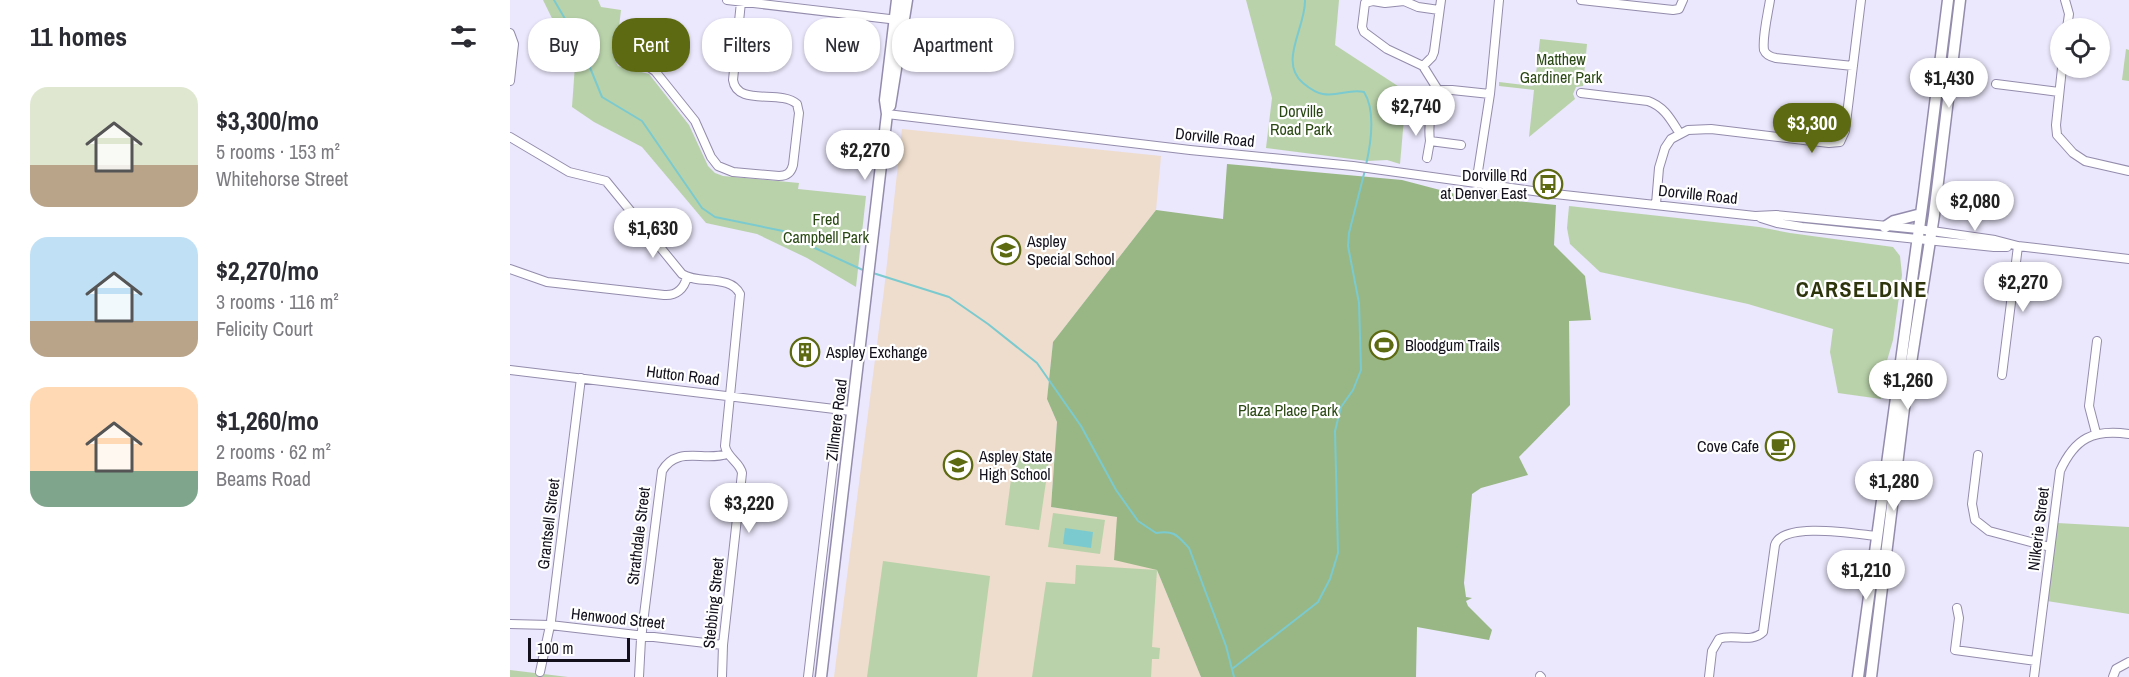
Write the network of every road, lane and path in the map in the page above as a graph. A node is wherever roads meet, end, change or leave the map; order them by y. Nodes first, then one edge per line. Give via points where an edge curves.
1 (727, 0) edge
2 (897, 0) edge
3 (907, 0) edge
4 (1442, 0) edge
5 (1499, 0) edge
6 (1581, 0) edge
7 (1683, 0) edge
8 (1770, 0) edge
9 (1861, 0) edge
10 (1948, 0) edge
11 (1960, 0) edge
12 (2064, 0) edge
13 (1364, 1) edge
14 (1593, 1) edge
15 (741, 2) junction
16 (1439, 10) junction
17 (899, 18) edge
18 (900, 18) edge
19 (2068, 18) edge
20 (892, 19) edge
21 (510, 33) edge
22 (1424, 66) junction
23 (1853, 66) junction
24 (656, 72) edge
25 (895, 72) edge
26 (2061, 78) edge
27 (510, 81) edge
28 (1996, 84) dead end
29 (1438, 90) junction
30 (2059, 92) junction
31 (1581, 93) dead end
32 (1490, 94) junction
33 (887, 114) junction
34 (1680, 134) junction
35 (510, 137) edge
36 (1430, 141) junction
37 (1461, 145) dead end
38 (1427, 158) dead end
39 (2129, 171) edge
40 (1476, 184) junction
41 (1656, 204) junction
42 (1921, 214) junction
43 (1755, 216) junction
44 (1885, 227) junction
45 (1918, 234) junction
46 (1931, 236) junction
47 (2018, 246) junction
48 (2129, 259) edge
49 (510, 269) edge
50 (687, 277) junction
51 (2097, 341) dead end
52 (510, 370) edge
53 (2002, 375) dead end
54 (581, 378) junction
55 (730, 396) junction
56 (837, 409) junction
57 (851, 411) junction
58 (2096, 433) junction
59 (2129, 434) edge
60 (727, 454) junction
61 (1978, 455) dead end
62 (1876, 536) junction
63 (2050, 547) junction
64 (1957, 608) dead end
65 (510, 624) edge
66 (550, 625) junction
67 (642, 636) junction
68 (723, 645) junction
69 (810, 656) junction
70 (824, 658) junction
71 (2036, 661) junction
72 (2129, 662) edge
73 (540, 672) dead end
74 (639, 677) edge
75 (722, 677) edge
76 (808, 677) edge
77 (821, 677) edge
78 (1709, 677) edge
79 (1858, 677) edge
80 (1870, 677) edge
81 (2034, 677) edge
82 (2113, 677) edge

1 - 15 street
2 - 17 main road, Zillmere Road
3 - 18 main road, Zillmere Road
4 - 16 street
5 - 32 street
6 - 14 street
7 - 14 street via 1679,9 1673,10
8 - 23 street via 1764,50 1767,54
9 - 23 street
10 - 42 main road
11 - 46 main road
12 - 19 street
13 - 16 street via 1404,1
13 - 22 street via 1364,32 1387,49
15 - 20 street
15 - 24 street via 733,83 742,94 788,99 796,104 799,113 791,172 779,176 733,172 718,166 691,116
16 - 22 street via 1434,52
21 - 27 street via 514,44
22 - 29 street
23 - 34 street via 1845,131 1840,142 1711,129
25 - 33 main road, Zillmere Road
26 - 30 street
28 - 30 street
29 - 32 street
29 - 36 street
30 - 39 street via 2056,125 2063,143 2085,161
31 - 34 street via 1658,105
32 - 40 street
33 - 40 street, Dorville Road via 1353,166
33 - 57 main road, Zillmere Road
34 - 41 street via 1665,148
35 - 50 street via 568,172 606,181
36 - 37 street
36 - 38 street
40 - 41 street, Dorville Road
41 - 43 street, Dorville Road
42 - 44 main road
42 - 45 main road
43 - 44 street, Dorville Road
43 - 45 street, Dorville Road via 1787,225
44 - 45 street, Dorville Road
45 - 46 street, Dorville Road
45 - 62 main road
46 - 47 street, Dorville Road via 1995,247
46 - 80 main road via 1904,408
47 - 48 street, Dorville Road
47 - 53 street
49 - 50 street via 547,282 669,296 682,287
50 - 55 street via 729,284 740,294
51 - 58 street via 2089,406
52 - 54 street, Hutton Road
54 - 55 street, Hutton Road
54 - 66 street, Grantsell Street
55 - 56 street, Hutton Road
55 - 60 street
56 - 57 street, Hutton Road
56 - 69 street, Zillmere Road
57 - 70 main road, Zillmere Road
58 - 59 street
58 - 63 street, Nilkerie Street via 2072,449 2060,471
60 - 67 street, Strathdale Street via 677,457 662,471
60 - 68 street, Stebbing Street via 741,467 742,474
61 - 63 street via 1972,504 1975,520 1989,531
62 - 78 street via 1823,530 1778,539 1763,632 1752,638 1719,639 1712,651
62 - 79 main road
63 - 71 street, Nilkerie Street
64 - 71 street via 1955,650
65 - 66 street, Henwood Street
66 - 67 street, Henwood Street
66 - 73 street, Grantsell Street
67 - 68 street, Henwood Street
67 - 74 street, Strathdale Street
68 - 75 street, Stebbing Street
69 - 70 street
69 - 76 street, Zillmere Road
70 - 77 main road, Zillmere Road
71 - 81 street, Nilkerie Street
72 - 82 street via 2116,669

